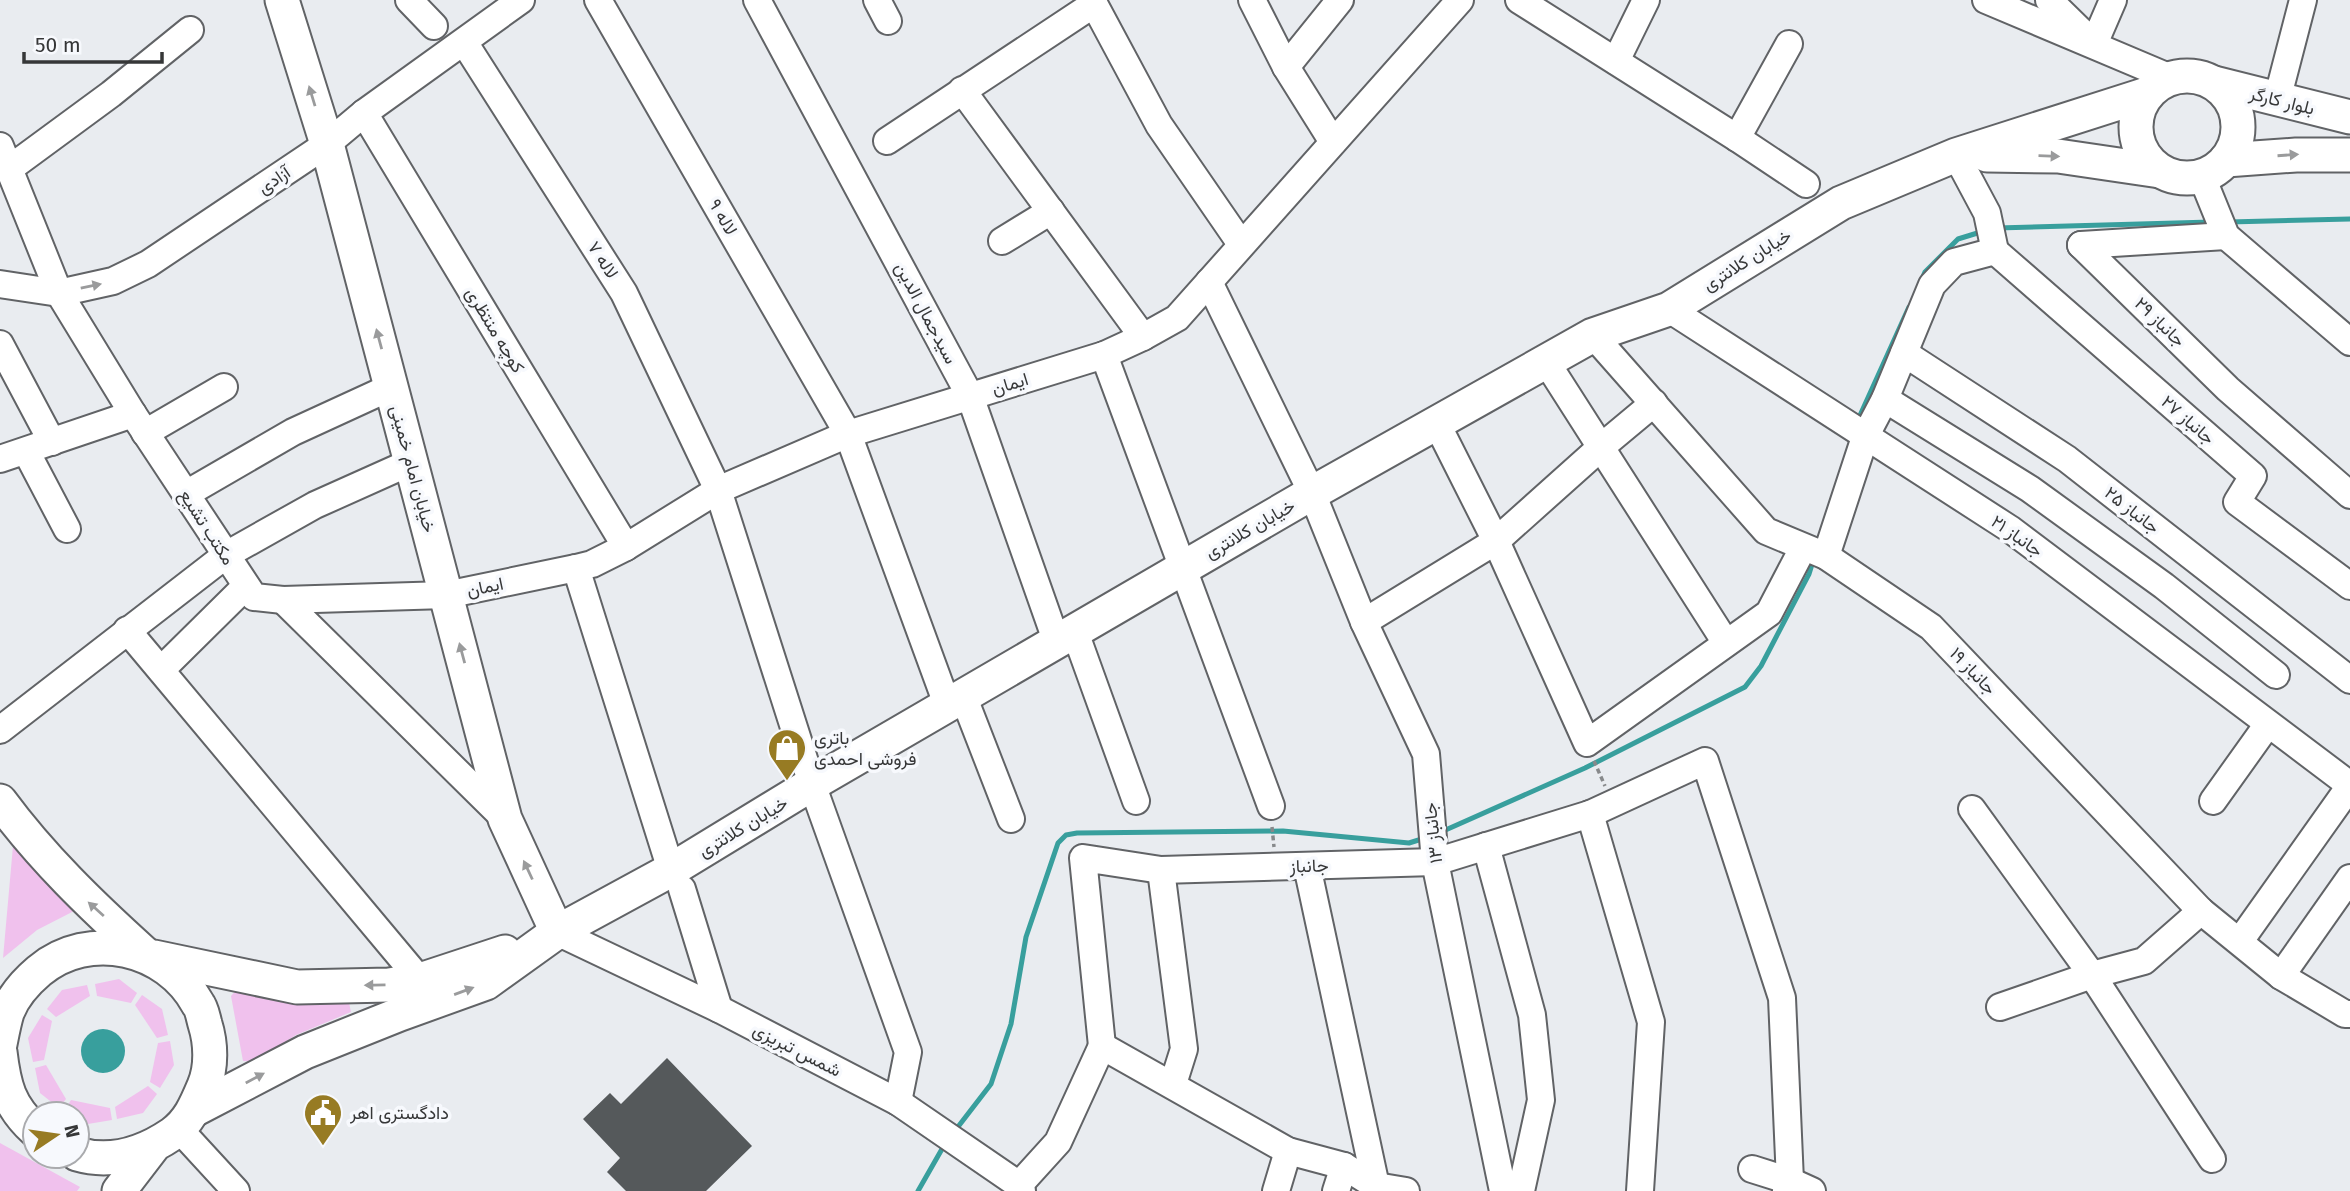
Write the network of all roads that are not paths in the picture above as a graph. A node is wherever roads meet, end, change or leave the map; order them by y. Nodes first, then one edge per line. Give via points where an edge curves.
1 (282, 0) edge
2 (409, 0) edge
3 (521, 0) edge
4 (598, 0) edge
5 (757, 0) edge
6 (1252, 0) edge
7 (1340, 0) edge
8 (1460, 0) edge
9 (1520, 0) edge
10 (1647, 0) edge
11 (1986, 0) edge
12 (2049, 0) edge
13 (2113, 0) edge
14 (2303, 0) edge
15 (1093, 2) edge
16 (434, 26) dead end
17 (190, 30) dead end
18 (464, 43) junction
19 (1789, 44) dead end
20 (2094, 44) junction
21 (1616, 61) junction
22 (1286, 67) junction
23 (2214, 83) junction
24 (2159, 86) junction
25 (962, 90) junction
26 (2277, 100) junction
27 (364, 113) junction
28 (2350, 117) edge
29 (1738, 138) junction
30 (887, 141) dead end
31 (1333, 142) junction
32 (327, 144) junction
33 (1956, 155) junction
34 (2350, 155) edge
35 (5, 157) edge
36 (2214, 168) junction
37 (2160, 171) junction
38 (1806, 184) dead end
39 (1051, 211) junction
40 (2226, 236) junction
41 (1002, 241) dead end
42 (1241, 244) junction
43 (1995, 251) junction
44 (1209, 282) junction
45 (0, 284) edge
46 (60, 293) junction
47 (1669, 309) junction
48 (1593, 335) junction
49 (1143, 337) junction
50 (2350, 342) edge
51 (0, 344) edge
52 (1903, 353) junction
53 (1104, 355) junction
54 (1547, 363) junction
55 (224, 387) dead end
56 (391, 387) junction
57 (970, 396) junction
58 (1885, 399) junction
59 (1654, 403) junction
60 (1436, 422) junction
61 (139, 424) junction
62 (848, 434) junction
63 (1865, 437) junction
64 (52, 442) junction
65 (1600, 448) junction
66 (26, 451) junction
67 (0, 459) edge
68 (411, 462) junction
69 (718, 490) junction
70 (1312, 493) junction
71 (186, 494) junction
72 (2350, 495) edge
73 (66, 529) dead end
74 (1496, 541) junction
75 (626, 547) junction
76 (1814, 552) junction
77 (226, 555) junction
78 (576, 568) junction
79 (1182, 569) junction
80 (246, 586) junction
81 (2350, 586) edge
82 (446, 595) junction
83 (283, 600) junction
84 (1364, 622) junction
85 (127, 630) junction
86 (1066, 638) junction
87 (1726, 643) junction
88 (160, 670) junction
89 (2276, 675) dead end
90 (2350, 680) edge
91 (956, 702) junction
92 (2268, 724) junction
93 (0, 730) edge
94 (812, 784) junction
95 (2350, 786) edge
96 (1136, 800) dead end
97 (0, 801) edge
98 (2213, 801) dead end
99 (1271, 806) road end
100 (1601, 809) junction
101 (1972, 809) dead end
102 (505, 819) junction
103 (1011, 819) dead end
104 (1486, 846) junction
105 (1435, 862) junction
106 (1307, 866) junction
107 (1161, 870) junction
108 (2350, 878) edge
109 (677, 880) junction
110 (2201, 911) junction
111 (557, 932) junction
112 (2240, 941) junction
113 (146, 955) junction
114 (2092, 975) junction
115 (2281, 976) junction
116 (420, 980) junction
117 (2000, 1007) dead end
118 (719, 1009) junction
119 (2350, 1014) edge
120 (0, 1044) edge
121 (1102, 1046) junction
122 (0, 1052) edge
123 (1173, 1084) junction
124 (898, 1102) junction
125 (21, 1117) edge
126 (186, 1119) junction
127 (152, 1148) junction
128 (1288, 1151) junction
129 (91, 1155) edge
130 (2213, 1159) dead end
131 (1752, 1169) dead end
132 (1340, 1179) edge
133 (1376, 1186) junction
134 (1020, 1188) edge
135 (1796, 1188) edge
136 (1522, 1190) edge
137 (119, 1191) edge
138 (236, 1191) edge
139 (1276, 1191) edge
140 (1406, 1191) edge
141 (1640, 1191) edge

32 -> 1 main road, خیابان امام خمینی
2 - 16 street
3 - 18 street, آزادی
4 - 62 street, لاله ۹
5 - 57 street, سیدجمال الدین
6 - 22 street
7 - 22 street
8 - 31 street, ایمان
9 - 21 street
10 - 21 street
11 - 20 street
12 - 20 street
13 - 20 street
14 - 26 street
15 - 25 street
15 - 42 street via 1158,125
17 - 35 street via 111,94
18 - 27 street, آزادی
18 - 69 street, لاله ۷ via 624,293
19 - 29 street
20 - 24 street
21 - 29 street
22 - 31 street
23 - 24 main road via 2186,75
23 - 26 main road, بلوار کارگر
23 - 36 main road via 2229,99 2238,119 2238,134 2234,148
24 - 33 main road, خیابان کلانتری
24 - 37 main road via 2137,114 2136,136 2144,156
25 - 30 street
25 - 39 street
26 - 28 main road, بلوار کارگر
27 - 32 street, آزادی
27 - 75 street, کوچه منتظری
29 - 38 street
31 - 42 street, ایمان
46 -> 32 street, آزادی via 113,281 148,264
56 -> 32 main road, خیابان امام خمینی
33 -> 37 main road, خیابان کلانتری via 2058,156
33 - 43 street via 1987,213
33 - 47 main road, خیابان کلانتری via 1841,203
36 -> 34 main road via 2296,155
35 - 46 street, مکتب تشیع
36 - 37 main road via 2188,179
36 - 40 street
39 - 41 street
39 - 49 street
40 - 50 street
40 - 72 street, جانباز ۲۹ via 2081,245 2228,389
42 - 44 street, ایمان
43 - 52 street via 1954,262 1932,285
43 - 81 street, جانباز ۲۷ via 2253,477 2237,502
44 - 49 street, ایمان via 1177,318
44 - 70 street, جانباز ۱۳
45 - 46 street, آزادی
46 - 61 street, مکتب تشیع
47 - 48 main road, خیابان کلانتری
47 - 63 street, جانباز ۲۱
48 - 54 main road, خیابان کلانتری
48 - 59 street, جانباز ۱۹
49 - 53 street, ایمان
51 - 64 street
52 - 58 street
52 - 90 street, جانباز ۲۵ via 2067,459
53 - 57 street, ایمان
53 - 79 street
54 - 60 main road, خیابان کلانتری
54 - 65 street
55 - 61 street
56 - 68 main road, خیابان امام خمینی
56 - 71 street via 293,432
57 - 62 street, ایمان
57 - 86 street, سیدجمال الدین
58 - 63 street
58 - 89 street via 2030,489
59 - 65 street
59 - 76 street, جانباز ۱۹ via 1766,531
60 - 70 main road, خیابان کلانتری
60 - 74 street
61 - 64 street
61 - 71 street, مکتب تشیع
62 - 69 street, ایمان
62 - 91 street, لاله ۹
63 - 76 street
63 - 92 street, جانباز ۲۱ via 2010,529
64 - 66 street
65 - 74 street
65 - 87 street
66 - 67 street
66 - 73 street
68 - 77 street via 315,505
68 - 82 main road, خیابان امام خمینی
69 - 75 street, ایمان
69 - 94 street, لاله ۷
70 - 79 main road, خیابان کلانتری
70 - 84 street, جانباز ۱۳
71 - 77 street, مکتب تشیع
74 - 84 street
74 - 87 street via 1587,743
75 - 78 street, ایمان
76 - 87 street via 1769,613
76 - 110 street, جانباز ۱۹ via 1931,627
77 - 80 street, مکتب تشیع
77 - 85 street
78 - 82 street, ایمان
78 - 109 street
79 - 86 main road, خیابان کلانتری
79 - 99 street
80 - 83 street via 254,597
80 - 88 street
82 - 83 street
102 -> 82 main road, خیابان امام خمینی
83 - 102 street
84 - 105 street, جانباز ۱۳ via 1426,754
85 - 88 street
85 - 93 street
86 - 91 main road, خیابان کلانتری
86 - 96 street, سیدجمال الدین
88 - 116 street
91 - 94 main road, خیابان کلانتری
91 - 103 street, لاله ۹
92 - 95 street, جانباز ۲۱
92 - 98 street
94 - 109 main road, خیابان کلانتری
94 - 124 street, لاله ۷ via 908,1052
95 - 112 street
113 -> 97 main road via 82,897
100 - 104 street, جانباز
100 - 135 street, جانباز via 1705,761 1782,998
100 - 141 street via 1651,1022
101 - 114 street
111 -> 102 main road, خیابان امام خمینی
104 - 105 street, جانباز
104 - 136 street via 1534,1028 1541,1100
105 - 106 street, جانباز
105 - 136 street, جانباز ۱۳
106 - 107 street, جانباز
106 - 133 street
107 - 121 street, جانباز via 1083,859
107 - 123 street via 1184,1049
108 - 115 street
109 - 111 main road, خیابان کلانتری
109 - 118 street
110 - 112 street, جانباز ۱۹
110 - 114 street via 2144,961
111 - 116 main road, خیابان کلانتری
111 - 118 street, شمس تبریزی
126 -> 111 main road, خیابان کلانتری via 305,1052 486,983
112 - 115 street, جانباز ۱۹
116 -> 113 main road, خیابان کلانتری via 297,987
113 - 120 main road, خیابان کلانتری via 114,947 81,950 51,962 25,983 8,1011
113 - 126 main road via 177,975 199,1004 210,1039 208,1076
114 - 117 street
114 - 130 street
115 - 119 street, جانباز ۱۹
118 - 124 street, شمس تبریزی
121 - 123 street
121 - 134 street via 1058,1142
122 - 125 main road via 4,1083
123 - 128 street
124 - 134 street, شمس تبریزی
126 - 127 main road, خیابان کلانتری
126 - 138 street
127 - 129 main road via 116,1158
127 - 137 main road
128 - 132 street
128 - 139 street
131 - 135 street
132 - 133 street
133 - 140 street

